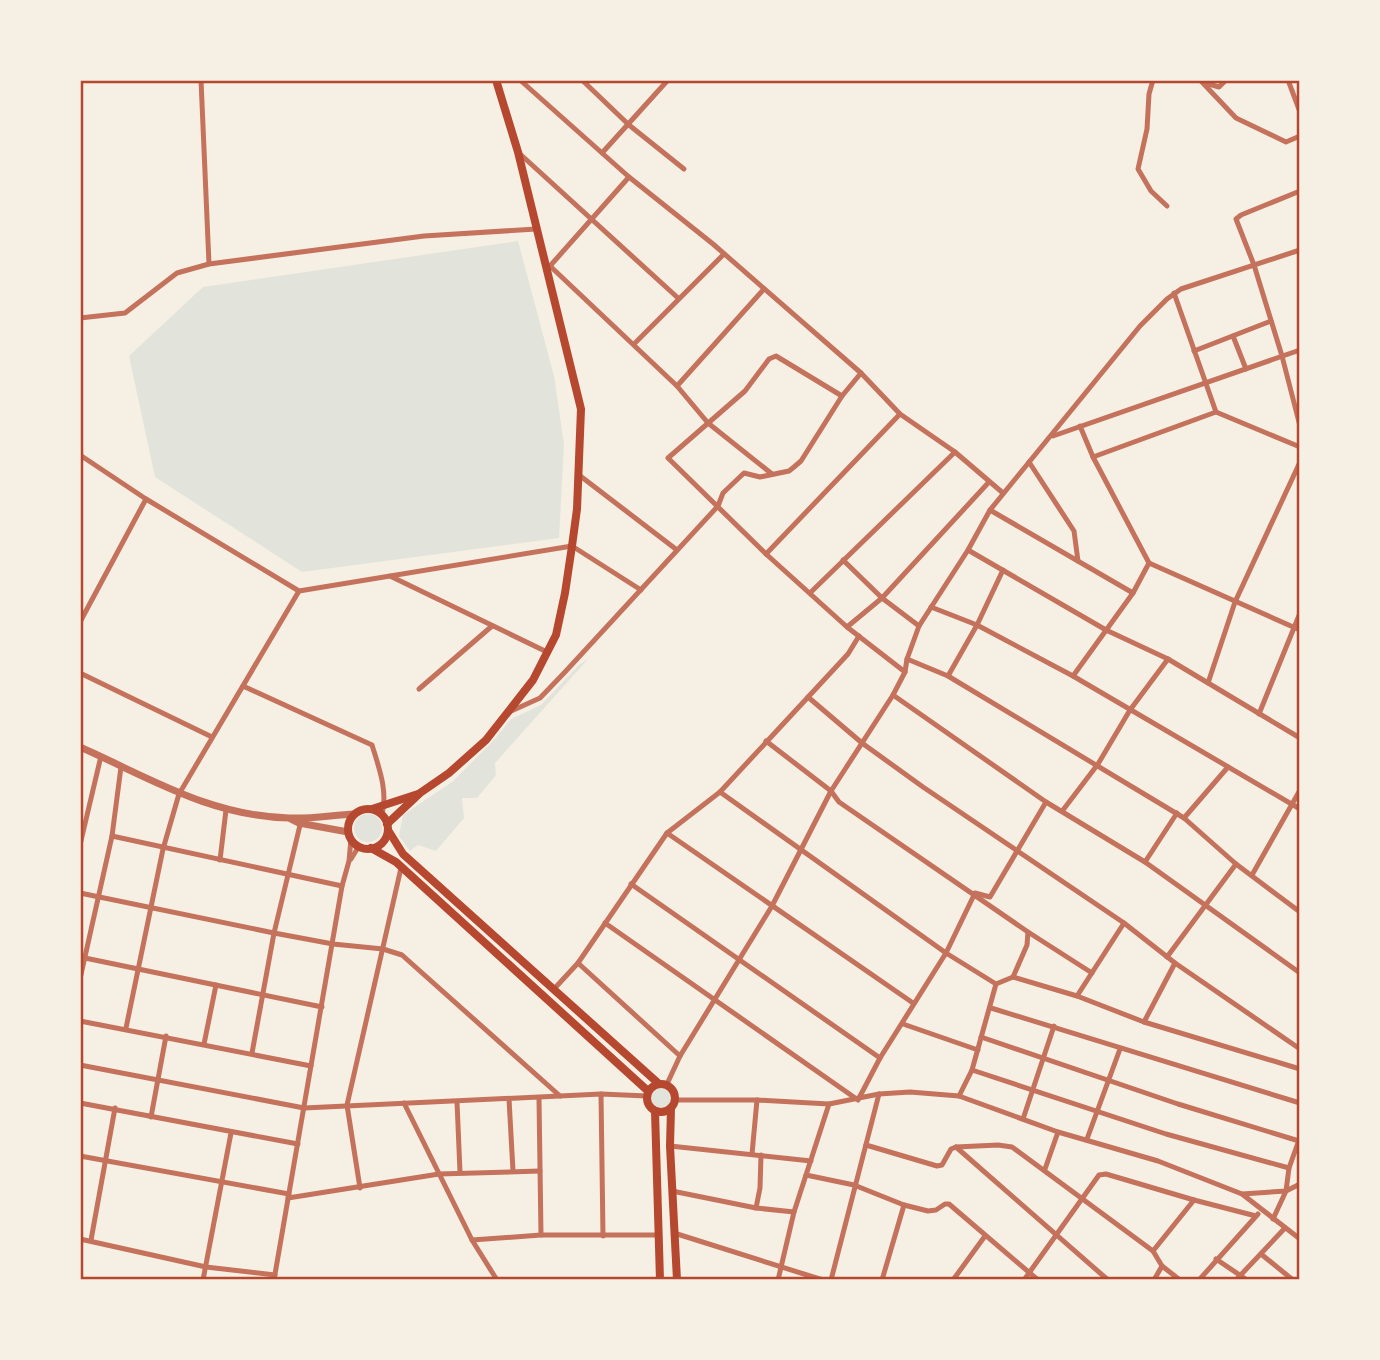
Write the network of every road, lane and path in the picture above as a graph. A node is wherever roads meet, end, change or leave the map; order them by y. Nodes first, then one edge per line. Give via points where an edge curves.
1 (201, 80) edge
2 (496, 80) edge
3 (520, 80) edge
4 (582, 80) edge
5 (1153, 80) edge
6 (1226, 80) edge
7 (1288, 80) edge
8 (1202, 81) edge
9 (665, 82) edge
10 (1300, 112) edge
11 (629, 125) junction
12 (1300, 136) edge
13 (518, 152) junction
14 (602, 153) junction
15 (684, 169) dead end
16 (629, 177) junction
17 (1300, 191) edge
18 (1167, 205) dead end
19 (591, 218) junction
20 (536, 229) junction
21 (1300, 250) edge
22 (724, 254) junction
23 (209, 264) junction
24 (1254, 265) junction
25 (549, 267) junction
26 (764, 289) junction
27 (1174, 293) junction
28 (678, 298) junction
29 (80, 317) edge
30 (1271, 321) junction
31 (1233, 336) junction
32 (634, 344) junction
33 (1300, 350) edge
34 (1194, 351) junction
35 (1282, 356) junction
36 (1246, 369) junction
37 (861, 373) junction
38 (1206, 383) junction
39 (677, 386) junction
40 (842, 396) junction
41 (1216, 412) junction
42 (900, 414) junction
43 (708, 423) junction
44 (1080, 426) junction
45 (1300, 426) edge
46 (1051, 437) junction
47 (1300, 447) edge
48 (955, 452) junction
49 (80, 455) edge
50 (1093, 457) junction
51 (1029, 462) junction
52 (1300, 462) edge
53 (773, 474) junction
54 (579, 475) junction
55 (989, 482) junction
56 (1003, 493) junction
57 (146, 499) junction
58 (718, 506) junction
59 (990, 510) junction
60 (572, 546) junction
61 (677, 550) junction
62 (968, 550) junction
63 (766, 554) junction
64 (843, 560) junction
65 (1078, 561) junction
66 (1149, 563) junction
67 (1003, 570) junction
68 (390, 576) junction
69 (641, 590) junction
70 (299, 591) junction
71 (811, 592) junction
72 (1133, 593) junction
73 (882, 597) junction
74 (1235, 602) junction
75 (931, 607) junction
76 (1300, 612) edge
77 (80, 622) edge
78 (977, 625) junction
79 (492, 626) junction
80 (919, 626) junction
81 (847, 627) junction
82 (1297, 627) edge
83 (1106, 630) junction
84 (859, 636) junction
85 (547, 652) junction
86 (907, 659) junction
87 (1168, 659) junction
88 (905, 672) junction
89 (80, 673) edge
90 (948, 676) junction
91 (1073, 676) junction
92 (1208, 683) junction
93 (243, 686) junction
94 (419, 689) dead end
95 (893, 695) junction
96 (808, 697) junction
97 (1130, 710) junction
98 (508, 712) junction
99 (1259, 715) junction
100 (212, 737) junction
101 (1300, 738) edge
102 (766, 741) junction
103 (862, 743) junction
104 (80, 747) edge
105 (101, 756) junction
106 (1098, 764) junction
107 (121, 767) junction
108 (1228, 767) junction
109 (1300, 790) edge
110 (831, 791) junction
111 (720, 792) junction
112 (421, 793) junction
113 (179, 794) junction
114 (80, 800) edge
115 (1046, 802) junction
116 (90, 804) junction
117 (384, 805) junction
118 (1292, 805) junction
119 (372, 809) junction
120 (1300, 809) edge
121 (226, 810) junction
122 (1063, 810) junction
123 (1177, 813) junction
124 (354, 814) junction
125 (382, 814) junction
126 (1184, 818) junction
127 (302, 820) junction
128 (388, 827) junction
129 (667, 833) junction
130 (82, 834) edge
131 (349, 835) junction
132 (112, 836) junction
133 (80, 845) edge
134 (359, 846) junction
135 (371, 848) junction
136 (801, 848) junction
137 (163, 849) junction
138 (1017, 852) junction
139 (220, 860) junction
140 (349, 861) junction
141 (1145, 862) junction
142 (1236, 864) junction
143 (401, 868) junction
144 (287, 873) junction
145 (1252, 875) junction
146 (631, 884) junction
147 (342, 886) junction
148 (80, 893) edge
149 (975, 893) junction
150 (100, 896) junction
151 (772, 905) junction
152 (1207, 905) junction
153 (150, 907) junction
154 (1299, 911) edge
155 (605, 923) junction
156 (1124, 923) junction
157 (1028, 932) junction
158 (274, 933) junction
159 (333, 944) junction
160 (383, 949) junction
161 (946, 953) junction
162 (1167, 957) junction
163 (85, 958) junction
164 (738, 961) junction
165 (578, 962) junction
166 (1175, 963) junction
167 (138, 970) junction
168 (1092, 973) junction
169 (1300, 973) edge
170 (1013, 977) junction
171 (80, 979) edge
172 (996, 984) junction
173 (216, 985) junction
174 (554, 989) junction
175 (262, 995) junction
176 (1077, 996) junction
177 (715, 1000) junction
178 (913, 1003) junction
179 (322, 1007) junction
180 (991, 1008) junction
181 (80, 1021) edge
182 (1144, 1022) junction
183 (903, 1024) junction
184 (1054, 1026) junction
185 (126, 1028) junction
186 (166, 1036) junction
187 (981, 1037) junction
188 (204, 1044) junction
189 (1120, 1049) junction
190 (1300, 1049) edge
191 (978, 1050) junction
192 (252, 1053) junction
193 (680, 1056) junction
194 (880, 1058) junction
195 (1042, 1058) junction
196 (80, 1065) edge
197 (311, 1066) junction
198 (1300, 1069) edge
199 (972, 1070) junction
200 (158, 1078) junction
201 (1108, 1079) junction
202 (662, 1084) junction
203 (1032, 1089) junction
204 (647, 1093) junction
205 (601, 1094) junction
206 (879, 1094) junction
207 (561, 1096) junction
208 (959, 1097) junction
209 (509, 1098) junction
210 (539, 1099) junction
211 (757, 1100) junction
212 (859, 1100) junction
213 (457, 1102) junction
214 (80, 1103) edge
215 (404, 1103) junction
216 (1300, 1103) edge
217 (673, 1104) junction
218 (829, 1104) junction
219 (347, 1105) junction
220 (115, 1108) junction
221 (304, 1108) junction
222 (655, 1111) junction
223 (1098, 1111) junction
224 (151, 1117) junction
225 (1023, 1119) junction
226 (1058, 1132) junction
227 (231, 1133) junction
228 (1087, 1139) junction
229 (1299, 1140) edge
230 (298, 1144) junction
231 (866, 1145) junction
232 (670, 1146) junction
233 (956, 1147) junction
234 (752, 1154) junction
235 (761, 1155) junction
236 (80, 1156) edge
237 (105, 1160) junction
238 (811, 1161) junction
239 (1289, 1168) junction
240 (1045, 1169) junction
241 (513, 1171) junction
242 (540, 1171) junction
243 (460, 1172) junction
244 (439, 1174) junction
245 (806, 1175) junction
246 (222, 1181) junction
247 (1300, 1184) edge
248 (854, 1185) junction
249 (360, 1188) junction
250 (672, 1191) junction
251 (1286, 1191) junction
252 (1242, 1194) junction
253 (289, 1196) junction
254 (1081, 1199) junction
255 (1194, 1200) junction
256 (904, 1205) junction
257 (756, 1208) junction
258 (1262, 1211) junction
259 (794, 1212) junction
260 (1256, 1216) junction
261 (1273, 1219) junction
262 (1285, 1227) junction
263 (674, 1233) junction
264 (541, 1235) junction
265 (657, 1235) junction
266 (1056, 1235) junction
267 (603, 1236) junction
268 (985, 1236) junction
269 (80, 1239) edge
270 (1300, 1239) edge
271 (91, 1240) junction
272 (472, 1240) junction
273 (1153, 1251) junction
274 (1261, 1254) junction
275 (1216, 1259) junction
276 (206, 1266) junction
277 (781, 1266) junction
278 (1162, 1266) junction
279 (1028, 1272) junction
280 (275, 1277) edge
281 (1238, 1277) edge
282 (203, 1279) edge
283 (497, 1279) edge
284 (660, 1279) edge
285 (677, 1279) edge
286 (778, 1279) edge
287 (823, 1279) edge
288 (831, 1279) edge
289 (882, 1279) edge
290 (953, 1279) edge
291 (1024, 1279) edge
292 (1038, 1279) edge
293 (1108, 1279) edge
294 (1154, 1279) edge
295 (1180, 1279) edge
296 (1199, 1279) edge
297 (1247, 1279) edge
298 (1293, 1279) edge

1 - 23 street
2 - 13 main road
3 - 14 street
4 - 11 street
5 - 18 street via 1138,169 1151,191
6 - 8 street via 1219,87
7 - 10 street
8 - 12 street via 1236,118 1286,142
9 - 11 street
11 - 14 street
11 - 15 street
13 - 19 street
13 - 20 main road
14 - 16 street
16 - 19 street
16 - 22 street
17 - 24 street via 1236,219
19 - 25 street
19 - 28 street
20 - 23 street via 424,236
20 - 25 main road
21 - 24 street
22 - 26 street
22 - 28 street
23 - 29 street via 177,273 125,313
24 - 27 street
24 - 30 street
25 - 32 street
25 - 54 main road via 581,409
26 - 37 street
26 - 39 street
27 - 34 street
27 - 46 street via 1140,326
28 - 32 street
30 - 31 street
30 - 35 street
31 - 34 street
31 - 36 street
32 - 39 street
33 - 35 street
34 - 38 street
35 - 36 street
35 - 45 street
36 - 38 street
37 - 40 street
37 - 42 street
38 - 41 street
38 - 44 street
39 - 43 street
40 - 43 street via 776,356
40 - 53 street via 801,461 789,471
41 - 47 street
41 - 50 street
42 - 48 street
42 - 63 street
43 - 53 street
43 - 58 street via 668,458
44 - 46 street
44 - 50 street
46 - 51 street
48 - 55 street
48 - 64 street
49 - 57 street
50 - 66 street
51 - 56 street
51 - 65 street via 1074,531
52 - 74 street
53 - 58 street via 744,473 723,492
54 - 60 main road
54 - 61 street
55 - 56 street
55 - 73 street
56 - 59 street
57 - 70 street
57 - 77 street
58 - 61 street
58 - 63 street
59 - 62 street
59 - 65 street
60 - 68 street
60 - 69 street
60 - 85 main road via 556,635
61 - 69 street
62 - 67 street
62 - 75 street
63 - 71 street
64 - 71 street
64 - 73 street
65 - 72 street
66 - 72 street
66 - 74 street
67 - 78 street
67 - 83 street
68 - 70 street
68 - 79 street
69 - 98 street via 540,698
70 - 93 street
71 - 81 street
72 - 83 street
73 - 80 street
73 - 81 street
74 - 82 street
74 - 92 street
75 - 78 street
75 - 80 street
76 - 82 street
78 - 90 street
78 - 91 street
79 - 85 street
79 - 94 street
80 - 86 street
81 - 84 street
82 - 99 street
83 - 87 street
83 - 91 street
84 - 88 street
84 - 96 street
85 - 98 main road via 533,680
86 - 88 street
86 - 90 street
87 - 92 street
87 - 97 street
88 - 95 street
89 - 100 street
90 - 106 street
91 - 97 street
92 - 99 street
93 - 100 street
93 - 117 street via 373,745
95 - 103 street
95 - 115 street
96 - 102 street
96 - 103 street
97 - 106 street
97 - 108 street
98 - 112 main road via 486,740
99 - 101 street
100 - 113 street
102 - 110 street
102 - 111 street
103 - 110 street
103 - 138 street
104 - 105 street
105 - 107 street
105 - 116 street
106 - 122 street
106 - 123 street
107 - 113 street
107 - 132 street
108 - 118 street
108 - 126 street
109 - 118 street
110 - 136 street
110 - 149 street via 839,802
111 - 129 street
111 - 136 street
112 - 117 main road
112 - 128 main road
113 - 121 street
113 - 137 street
114 - 116 street
115 - 122 street
115 - 138 street
116 - 130 street
117 - 119 main road
117 - 125 street
118 - 120 street
118 - 145 street
119 - 124 main road
119 - 125 main road
121 - 127 street
121 - 139 street
122 - 141 street
123 - 126 street
123 - 141 street
124 - 127 street
124 - 131 main road
125 - 128 main road
126 - 142 street
127 - 131 street
127 - 144 street
128 - 135 main road via 383,842
128 - 174 main road via 403,854
129 - 146 street
129 - 151 street
130 - 133 street
131 - 134 main road
131 - 140 street
132 - 137 street
132 - 150 street
134 - 135 main road
134 - 140 street
135 - 143 main road
136 - 151 street
136 - 161 street
137 - 139 street
137 - 153 street
138 - 149 street via 990,897
138 - 156 street
139 - 144 street
140 - 147 street
141 - 152 street
142 - 145 street
142 - 152 street
143 - 160 street
143 - 204 main road
144 - 147 street
144 - 158 street
145 - 154 street
146 - 155 street
146 - 164 street
147 - 159 street
148 - 150 street
149 - 157 street
149 - 161 street
150 - 153 street
150 - 163 street
151 - 164 street
151 - 178 street
152 - 162 street
152 - 169 street
153 - 158 street
153 - 167 street
155 - 165 street
155 - 177 street
156 - 162 street
156 - 168 street
157 - 168 street
157 - 170 street
158 - 159 street
158 - 175 street
159 - 160 street
159 - 179 street
160 - 207 street via 407,959
160 - 219 street
161 - 172 street
161 - 178 street
162 - 166 street
163 - 167 street
163 - 171 street
164 - 177 street
164 - 194 street
165 - 174 street
165 - 193 street
166 - 182 street
166 - 190 street
167 - 173 street
167 - 185 street
168 - 176 street
170 - 172 street
170 - 176 street
172 - 180 street
173 - 175 street
173 - 188 street
174 - 202 main road
175 - 179 street
175 - 192 street
176 - 182 street
177 - 193 street
177 - 212 street
178 - 183 street
179 - 197 street
180 - 184 street
180 - 187 street
181 - 185 street
182 - 198 street
183 - 191 street
183 - 194 street
184 - 189 street
184 - 195 street
185 - 186 street
186 - 188 street
186 - 200 street
187 - 191 street
187 - 195 street
188 - 192 street
189 - 201 street
189 - 216 street
191 - 199 street
192 - 197 street
193 - 202 street
194 - 212 street
195 - 201 street
195 - 203 street
196 - 200 street
197 - 221 street
199 - 203 street
199 - 208 street
200 - 221 street
200 - 224 street
201 - 223 street
201 - 229 street
202 - 204 main road
202 - 217 main road via 673,1090
203 - 223 street
203 - 225 street
204 - 205 street
204 - 222 main road
205 - 207 street
205 - 267 street
206 - 208 street
206 - 212 street
206 - 231 street
207 - 210 street
208 - 225 street
209 - 210 street
209 - 213 street
209 - 241 street
210 - 242 street
211 - 217 street
211 - 218 street
211 - 234 street
212 - 218 street
213 - 215 street
213 - 243 street
214 - 220 street
215 - 219 street
215 - 244 street
217 - 222 main road via 664,1112
217 - 232 main road
218 - 238 street
219 - 221 street
219 - 249 street
220 - 224 street
220 - 237 street
221 - 230 street
222 - 265 main road
223 - 228 street
223 - 239 street
224 - 227 street
225 - 226 street
226 - 228 street
226 - 240 street
227 - 230 street
227 - 246 street
228 - 252 street
229 - 239 street
230 - 253 street
231 - 233 street via 937,1166 943,1165
231 - 248 street
232 - 234 street
232 - 250 main road
233 - 240 street via 1012,1147
233 - 266 street
234 - 235 street
235 - 238 street
235 - 257 street
236 - 237 street
237 - 246 street
237 - 271 street
238 - 245 street
239 - 251 street
240 - 254 street
241 - 242 street
241 - 243 street
242 - 264 street
243 - 244 street
244 - 249 street
244 - 272 street
245 - 248 street
245 - 259 street
246 - 253 street
246 - 276 street
247 - 251 street
248 - 256 street
248 - 288 street
249 - 253 street
250 - 257 street
250 - 263 main road
251 - 252 street
251 - 261 street
252 - 258 street
253 - 280 street
254 - 255 street via 1099,1175 1106,1174
254 - 266 street
254 - 273 street
255 - 260 street
255 - 273 street
256 - 268 street via 929,1211 949,1204
256 - 289 street
257 - 259 street
258 - 260 street
258 - 261 street
259 - 277 street
260 - 275 street
261 - 262 street
262 - 270 street
262 - 274 street
263 - 277 street
263 - 285 main road
264 - 267 street
264 - 272 street
265 - 267 street
265 - 284 main road
266 - 279 street
266 - 293 street
268 - 279 street
268 - 290 street
269 - 271 street
271 - 276 street
272 - 283 street
273 - 278 street
274 - 281 street
274 - 298 street
275 - 281 street
275 - 296 street
276 - 280 street
276 - 282 street
277 - 286 street
277 - 287 street
278 - 294 street
278 - 295 street
279 - 291 street
279 - 292 street
281 - 297 street

